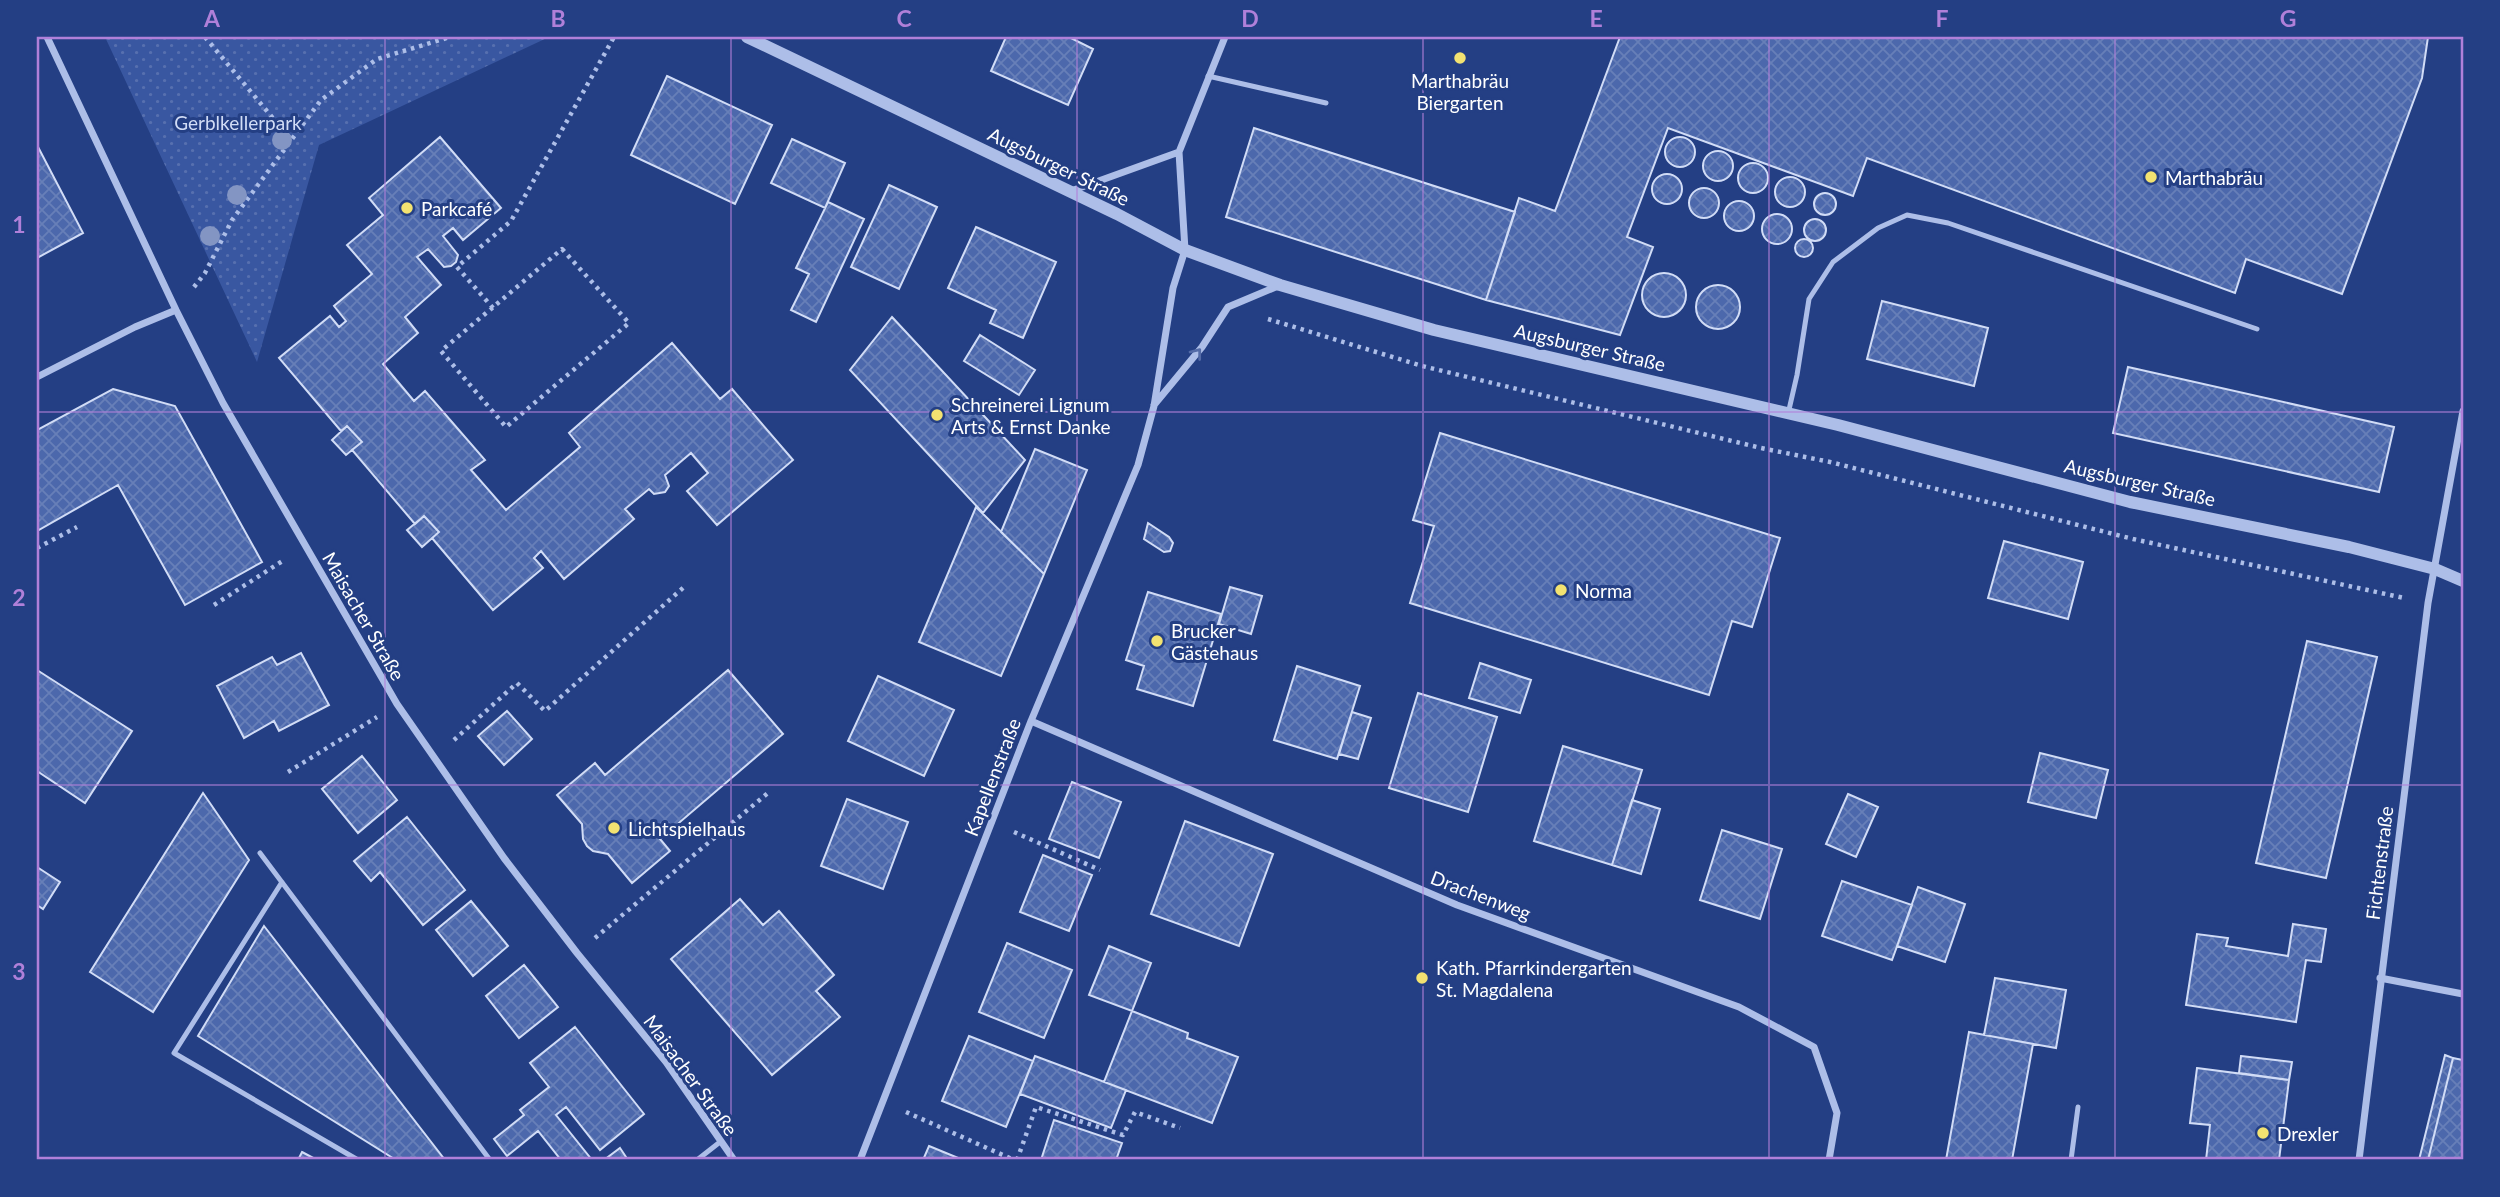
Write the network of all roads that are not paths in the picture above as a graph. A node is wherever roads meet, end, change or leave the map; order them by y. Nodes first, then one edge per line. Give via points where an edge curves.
1 (47, 37) edge
2 (747, 37) edge
3 (1225, 37) edge
4 (1208, 76) junction
5 (1326, 103) dead end
6 (1179, 152) junction
7 (1069, 191) junction
8 (1185, 250) junction
9 (1280, 285) junction
10 (176, 310) junction
11 (2256, 329) dead end
12 (37, 377) edge
13 (1154, 405) junction
14 (2463, 411) edge
15 (1788, 414) junction
16 (2435, 569) junction
17 (2463, 581) edge
18 (1031, 722) junction
19 (260, 853) dead end
20 (282, 882) junction
21 (2380, 978) junction
22 (2463, 994) edge
23 (2078, 1107) dead end
24 (720, 1142) junction
25 (358, 1160) edge
26 (490, 1160) edge
27 (697, 1160) edge
28 (734, 1160) edge
29 (860, 1160) edge
30 (1829, 1160) edge
31 (2071, 1160) edge
32 (2359, 1160) edge

1 - 10 street, Maisacher Straße
2 - 7 street, Augsburger Straße
3 - 4 street
4 - 5 lane
4 - 6 street
6 - 7 street
6 - 8 street
7 - 8 street, Augsburger Straße
8 - 9 street, Augsburger Straße
8 - 13 street, Kapellenstraße via 1173,288
13 -> 9 street, Kapellenstraße via 1228,307
9 - 15 street, Augsburger Straße via 1434,330
10 - 12 street
10 - 24 street, Maisacher Straße via 223,403 397,704 504,858 666,1062
11 - 15 lane via 1948,223 1907,215 1878,228 1833,262 1810,299
13 - 18 street, Kapellenstraße via 1130,486
14 - 16 street, Fichtenstraße
15 - 16 street, Augsburger Straße via 2130,502
16 - 17 street, Augsburger Straße
16 - 21 street, Fichtenstraße
18 - 29 street, Kapellenstraße
18 - 30 street, Drachenweg via 1457,905 1740,1007 1814,1047 1836,1113
19 - 20 lane
20 - 25 lane via 174,1054
20 - 26 lane
21 - 22 street
21 - 32 street, Fichtenstraße
23 - 31 lane
24 - 27 lane
24 - 28 street, Maisacher Straße

